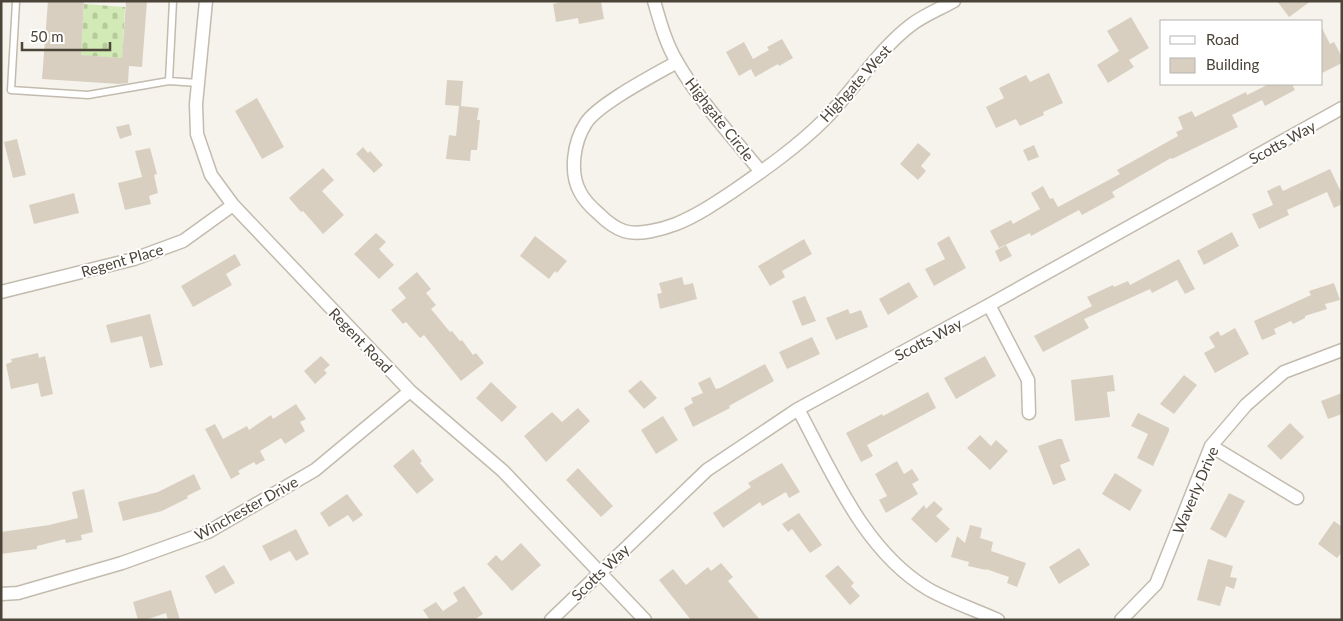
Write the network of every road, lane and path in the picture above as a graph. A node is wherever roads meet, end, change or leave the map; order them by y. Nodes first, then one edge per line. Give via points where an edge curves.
1 (173, 1) edge
2 (206, 1) edge
3 (654, 1) edge
4 (954, 1) edge
5 (16, 2) edge
6 (677, 62) junction
7 (169, 81) junction
8 (198, 83) junction
9 (1342, 108) edge
10 (761, 172) junction
11 (233, 205) junction
12 (1, 292) edge
13 (989, 305) junction
14 (1342, 350) edge
15 (410, 391) junction
16 (798, 409) junction
17 (1029, 413) dead end
18 (1211, 446) junction
19 (1296, 498) dead end
20 (599, 572) junction
21 (1, 594) edge
22 (551, 620) edge
23 (646, 620) edge
24 (998, 620) edge
25 (1121, 620) edge

1 - 7 lane
2 - 8 street, Regent Road
3 - 6 street
4 - 10 street, Highgate West via 912,24 891,43 823,121
5 - 7 lane via 12,90 88,95
6 - 10 street, Highgate Circle via 722,127
6 - 10 street, Highgate Circle via 630,89 586,121 574,155 579,191 590,206 607,222 626,232 650,231 696,215
7 - 8 lane
8 - 11 street, Regent Road via 197,134 211,176
9 - 13 street, Scotts Way
11 - 12 street, Regent Place via 183,241 134,259
11 - 15 street, Regent Road
13 - 16 street, Scotts Way
13 - 17 street via 1028,380
14 - 18 street, Waverly Drive via 1284,372 1246,405
15 - 20 street, Regent Road via 503,471
15 - 21 street, Winchester Drive via 315,470 208,532 122,564 18,593
16 - 20 street, Scotts Way via 707,470
16 - 24 street via 853,511 894,563 928,589
18 - 19 street
18 - 25 street, Waverly Drive via 1156,584
20 - 22 street, Scotts Way
20 - 23 street, Regent Road

